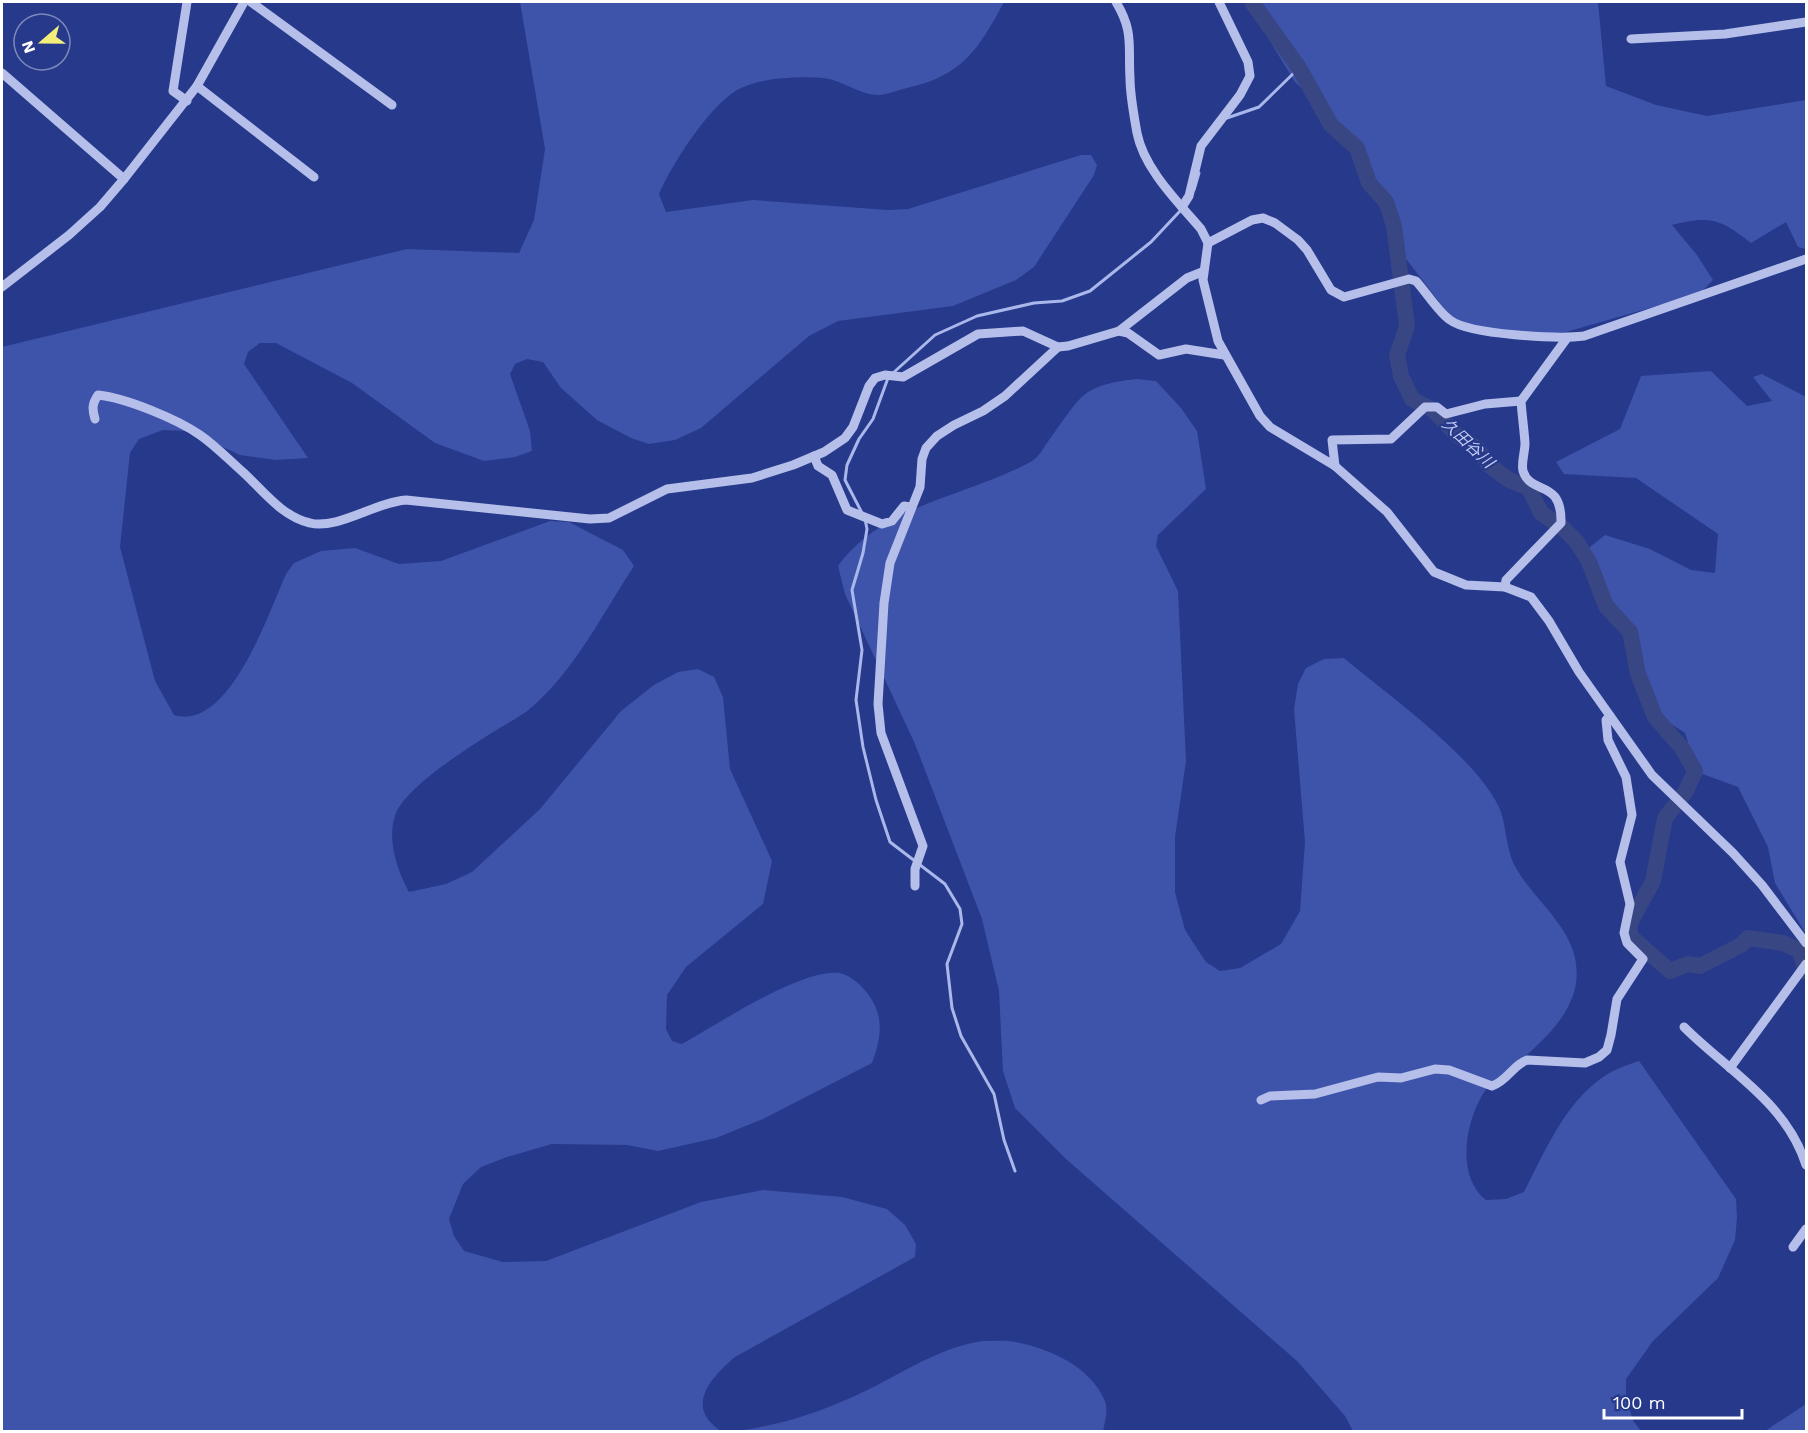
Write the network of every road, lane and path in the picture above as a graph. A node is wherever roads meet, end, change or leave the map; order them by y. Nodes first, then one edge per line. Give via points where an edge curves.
1 (187, 2) edge
2 (244, 2) edge
3 (251, 2) edge
4 (1116, 2) edge
5 (1219, 2) edge
6 (1806, 22) edge
7 (1631, 39) dead end
8 (2, 73) edge
9 (197, 86) junction
10 (187, 101) junction
11 (392, 105) dead end
12 (314, 177) dead end
13 (124, 179) junction
14 (1182, 207) junction
15 (1208, 243) junction
16 (1806, 259) edge
17 (1202, 272) junction
18 (2, 287) edge
19 (1119, 331) junction
20 (1567, 338) junction
21 (1058, 346) junction
22 (1224, 355) junction
23 (1521, 401) junction
24 (95, 419) dead end
25 (814, 456) junction
26 (1335, 466) junction
27 (910, 507) junction
28 (1505, 587) junction
29 (1610, 716) junction
30 (915, 886) dead end
31 (1806, 943) edge
32 (1806, 964) edge
33 (1684, 1027) dead end
34 (1730, 1068) junction
35 (1261, 1100) dead end
36 (1806, 1165) edge
37 (1806, 1229) edge
38 (1793, 1247) dead end

1 - 10 street via 173,92
2 - 9 street
3 - 11 street
4 - 14 street via 1126,21 1131,44 1129,77 1144,155
5 - 14 street via 1248,62 1250,76 1201,146 1189,196
6 - 7 street via 1725,34
8 - 13 street
9 - 10 street
9 - 12 street
10 - 13 street
13 - 18 street via 69,235
14 - 15 street
15 - 17 street
15 - 20 street via 1252,219 1263,218 1298,240 1331,290 1344,297 1409,279 1416,281 1450,320 1472,328
16 - 20 street via 1584,336
17 - 19 street via 1187,278
17 - 22 street
19 - 21 street
19 - 22 street via 1159,355 1186,349
20 - 23 street
21 - 25 street via 1023,331 978,334 903,377 875,378 845,438
21 - 27 street via 1005,396 937,436 926,448 920,487
22 - 26 street via 1270,427
23 - 26 street via 1485,404 1446,414 1437,407 1425,406 1391,439 1332,440
23 - 28 street via 1523,470 1528,480 1557,496 1561,523 1506,580
24 - 25 street via 94,401 98,395 109,396 200,434 282,509 311,524 327,524 390,501 406,500 609,518 667,489 752,478
25 - 27 street via 818,466 832,475 847,510 882,524 892,521 904,506
26 - 28 street via 1393,518 1434,572 1466,585
27 - 30 street via 890,563 878,704 881,733 923,846 915,869
28 - 29 street via 1531,597
29 - 31 street via 1652,775 1761,885
29 - 35 street via 1606,720 1608,740 1626,777 1632,815 1620,862 1630,904 1624,933 1627,943 1643,959 1617,999 1607,1050 1585,1063 1527,1060 1492,1086 1449,1070 1435,1069 1401,1078 1378,1077 1315,1094
32 - 34 street
33 - 34 street
34 - 36 street via 1771,1103 1800,1144
37 - 38 street

